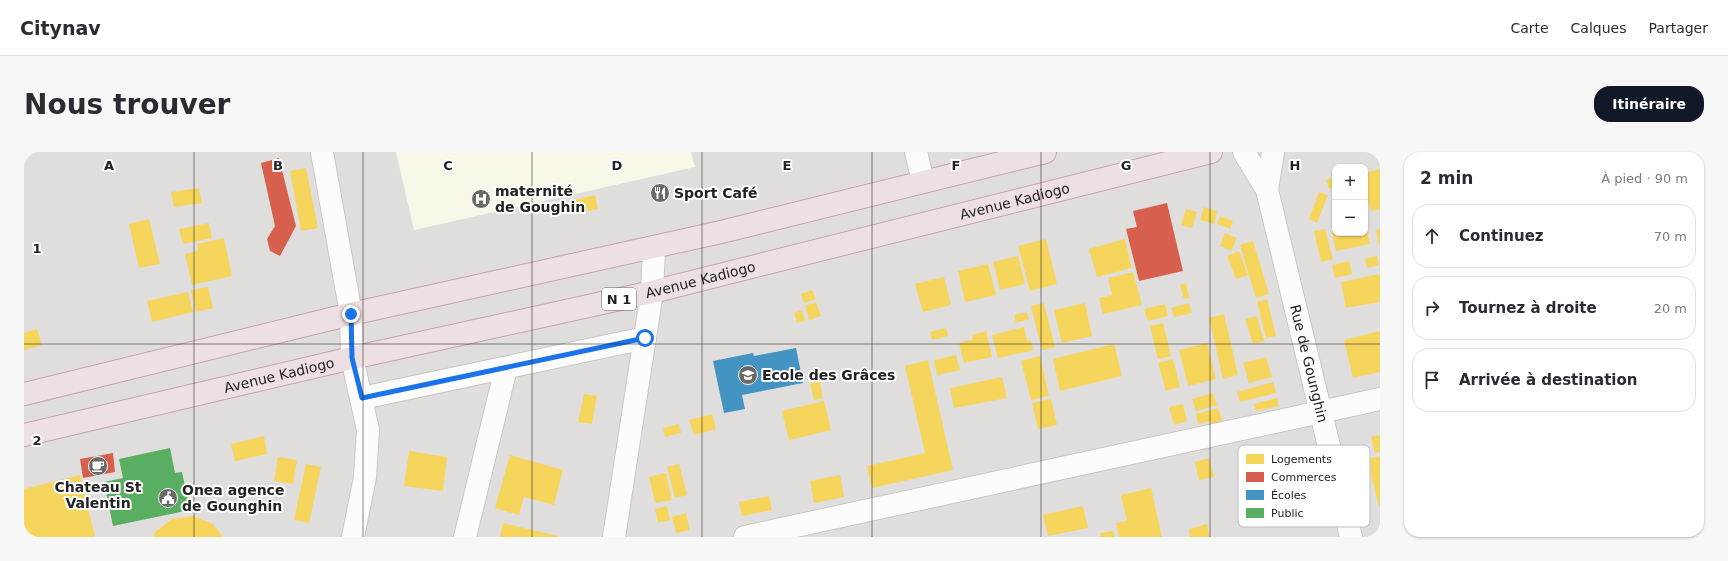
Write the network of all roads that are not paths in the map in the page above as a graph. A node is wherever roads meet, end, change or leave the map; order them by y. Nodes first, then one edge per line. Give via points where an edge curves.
1 (322, 152) edge
2 (916, 152) edge
3 (1045, 152) edge
4 (1211, 152) edge
5 (1244, 152) edge
6 (1273, 152) edge
7 (922, 181) junction
8 (1267, 190) junction
9 (654, 247) junction
10 (652, 292) junction
11 (351, 314) junction
12 (645, 338) junction
13 (352, 358) junction
14 (506, 368) junction
15 (24, 394) edge
16 (362, 398) junction
17 (1380, 399) edge
18 (1320, 412) junction
19 (24, 435) edge
20 (1328, 445) edge
21 (1348, 527) edge
22 (353, 537) edge
23 (465, 537) edge
24 (614, 537) edge
25 (745, 537) edge
26 (1350, 537) edge

1 - 11 street
2 - 7 street
3 - 7 highway
4 - 10 highway, Avenue Kadiogo / N 1
5 - 8 street, Rue de Gounghin
6 - 8 street, Rue de Gounghin
7 - 9 highway
8 - 18 street, Rue de Gounghin
9 - 10 street
9 - 11 highway
10 - 12 street
10 - 13 highway, Avenue Kadiogo / N 1
11 - 13 street
11 - 15 highway
12 - 14 street
12 - 24 street
13 - 16 street
13 - 19 highway, Avenue Kadiogo / N 1
14 - 16 street
14 - 23 street
16 - 22 street via 368,430 365,477
17 - 18 street
18 - 20 street, Rue de Gounghin
18 - 25 street
21 - 26 street, Rue de Gounghin

